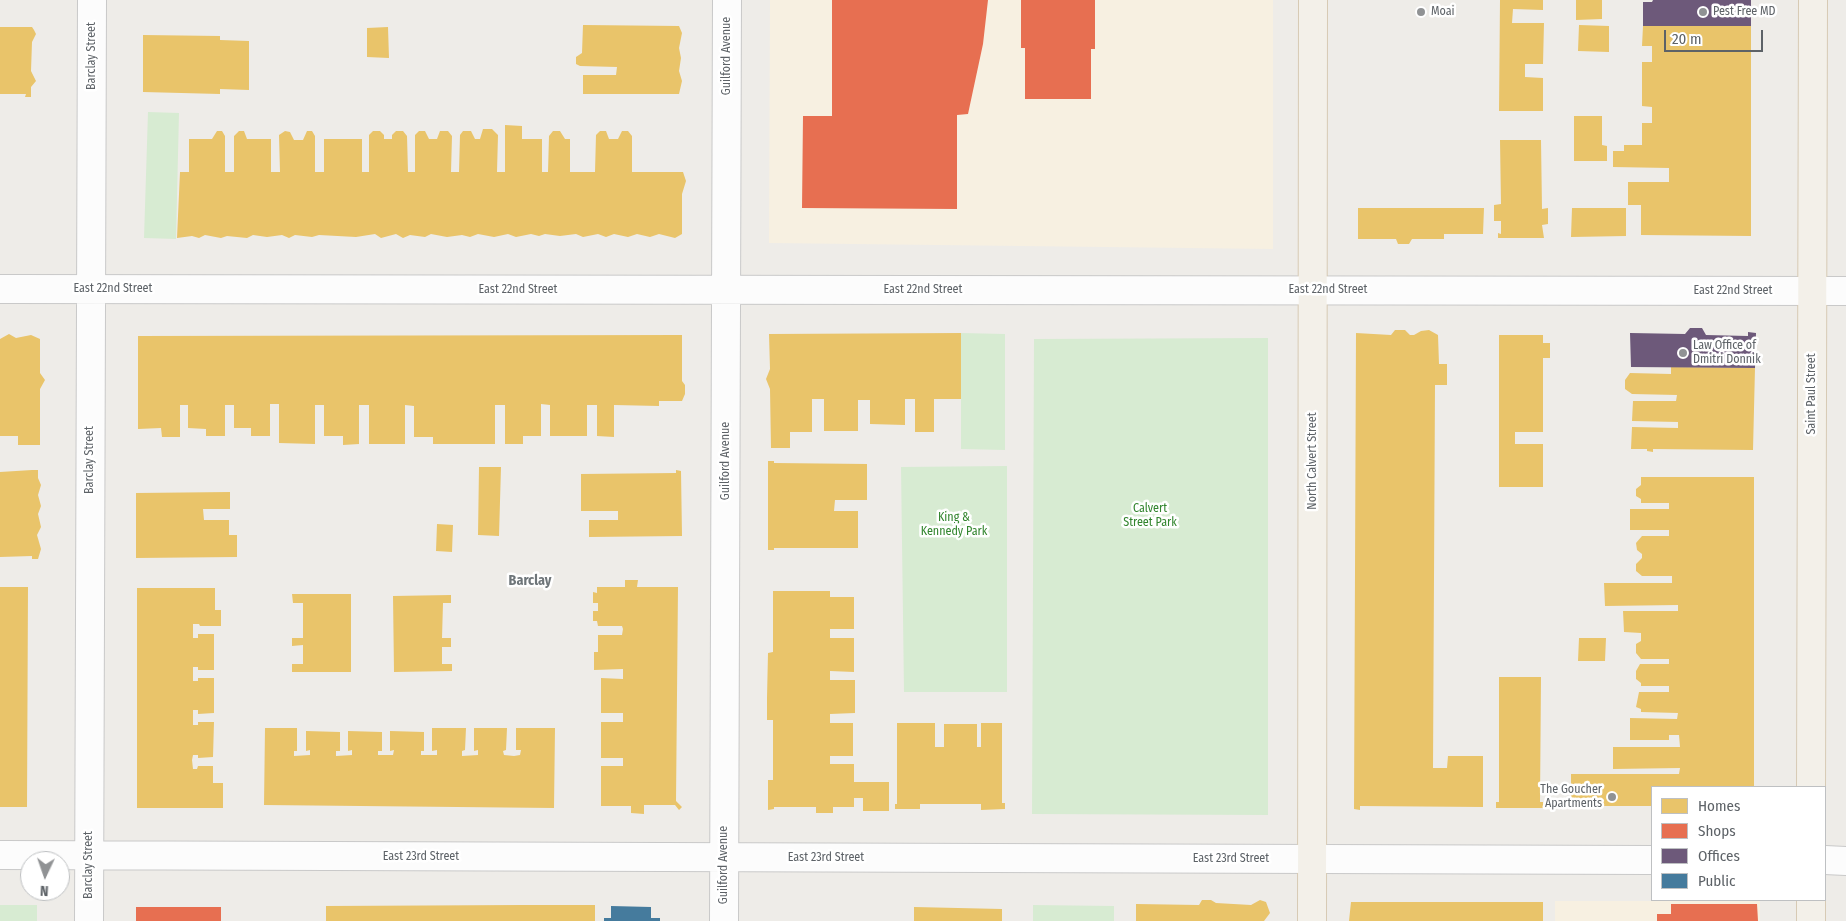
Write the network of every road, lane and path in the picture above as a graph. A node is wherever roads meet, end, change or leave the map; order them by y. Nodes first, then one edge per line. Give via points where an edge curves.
1 (92, 0) edge
2 (727, 0) edge
3 (1313, 0) edge
4 (1813, 0) edge
5 (0, 289) edge
6 (91, 289) junction
7 (726, 290) junction
8 (1313, 290) junction
9 (1812, 291) junction
10 (1846, 291) edge
11 (1811, 786) edge
12 (0, 855) edge
13 (89, 855) junction
14 (724, 857) junction
15 (1313, 859) junction
16 (1651, 860) edge
17 (1826, 860) edge
18 (1846, 860) edge
19 (1811, 901) edge
20 (89, 921) edge
21 (724, 921) edge
22 (1312, 921) edge
23 (1811, 921) edge

1 - 6 street, Barclay Street
2 - 7 street, Guilford Avenue
3 - 8 main road, North Calvert Street
4 - 9 main road, Saint Paul Street
5 - 6 street, East 22nd Street
6 - 7 street, East 22nd Street
6 - 13 street, Barclay Street
7 - 8 street, East 22nd Street
7 - 14 street, Guilford Avenue
8 - 9 street, East 22nd Street
8 - 15 main road, North Calvert Street
9 - 10 street, East 22nd Street
9 - 11 main road, Saint Paul Street
12 - 13 street, East 23rd Street
13 - 14 street, East 23rd Street
13 - 20 street, Barclay Street
14 - 15 street, East 23rd Street
14 - 21 street, Guilford Avenue
15 - 16 street, East 23rd Street
15 - 22 main road, North Calvert Street
17 - 18 street
19 - 23 main road

